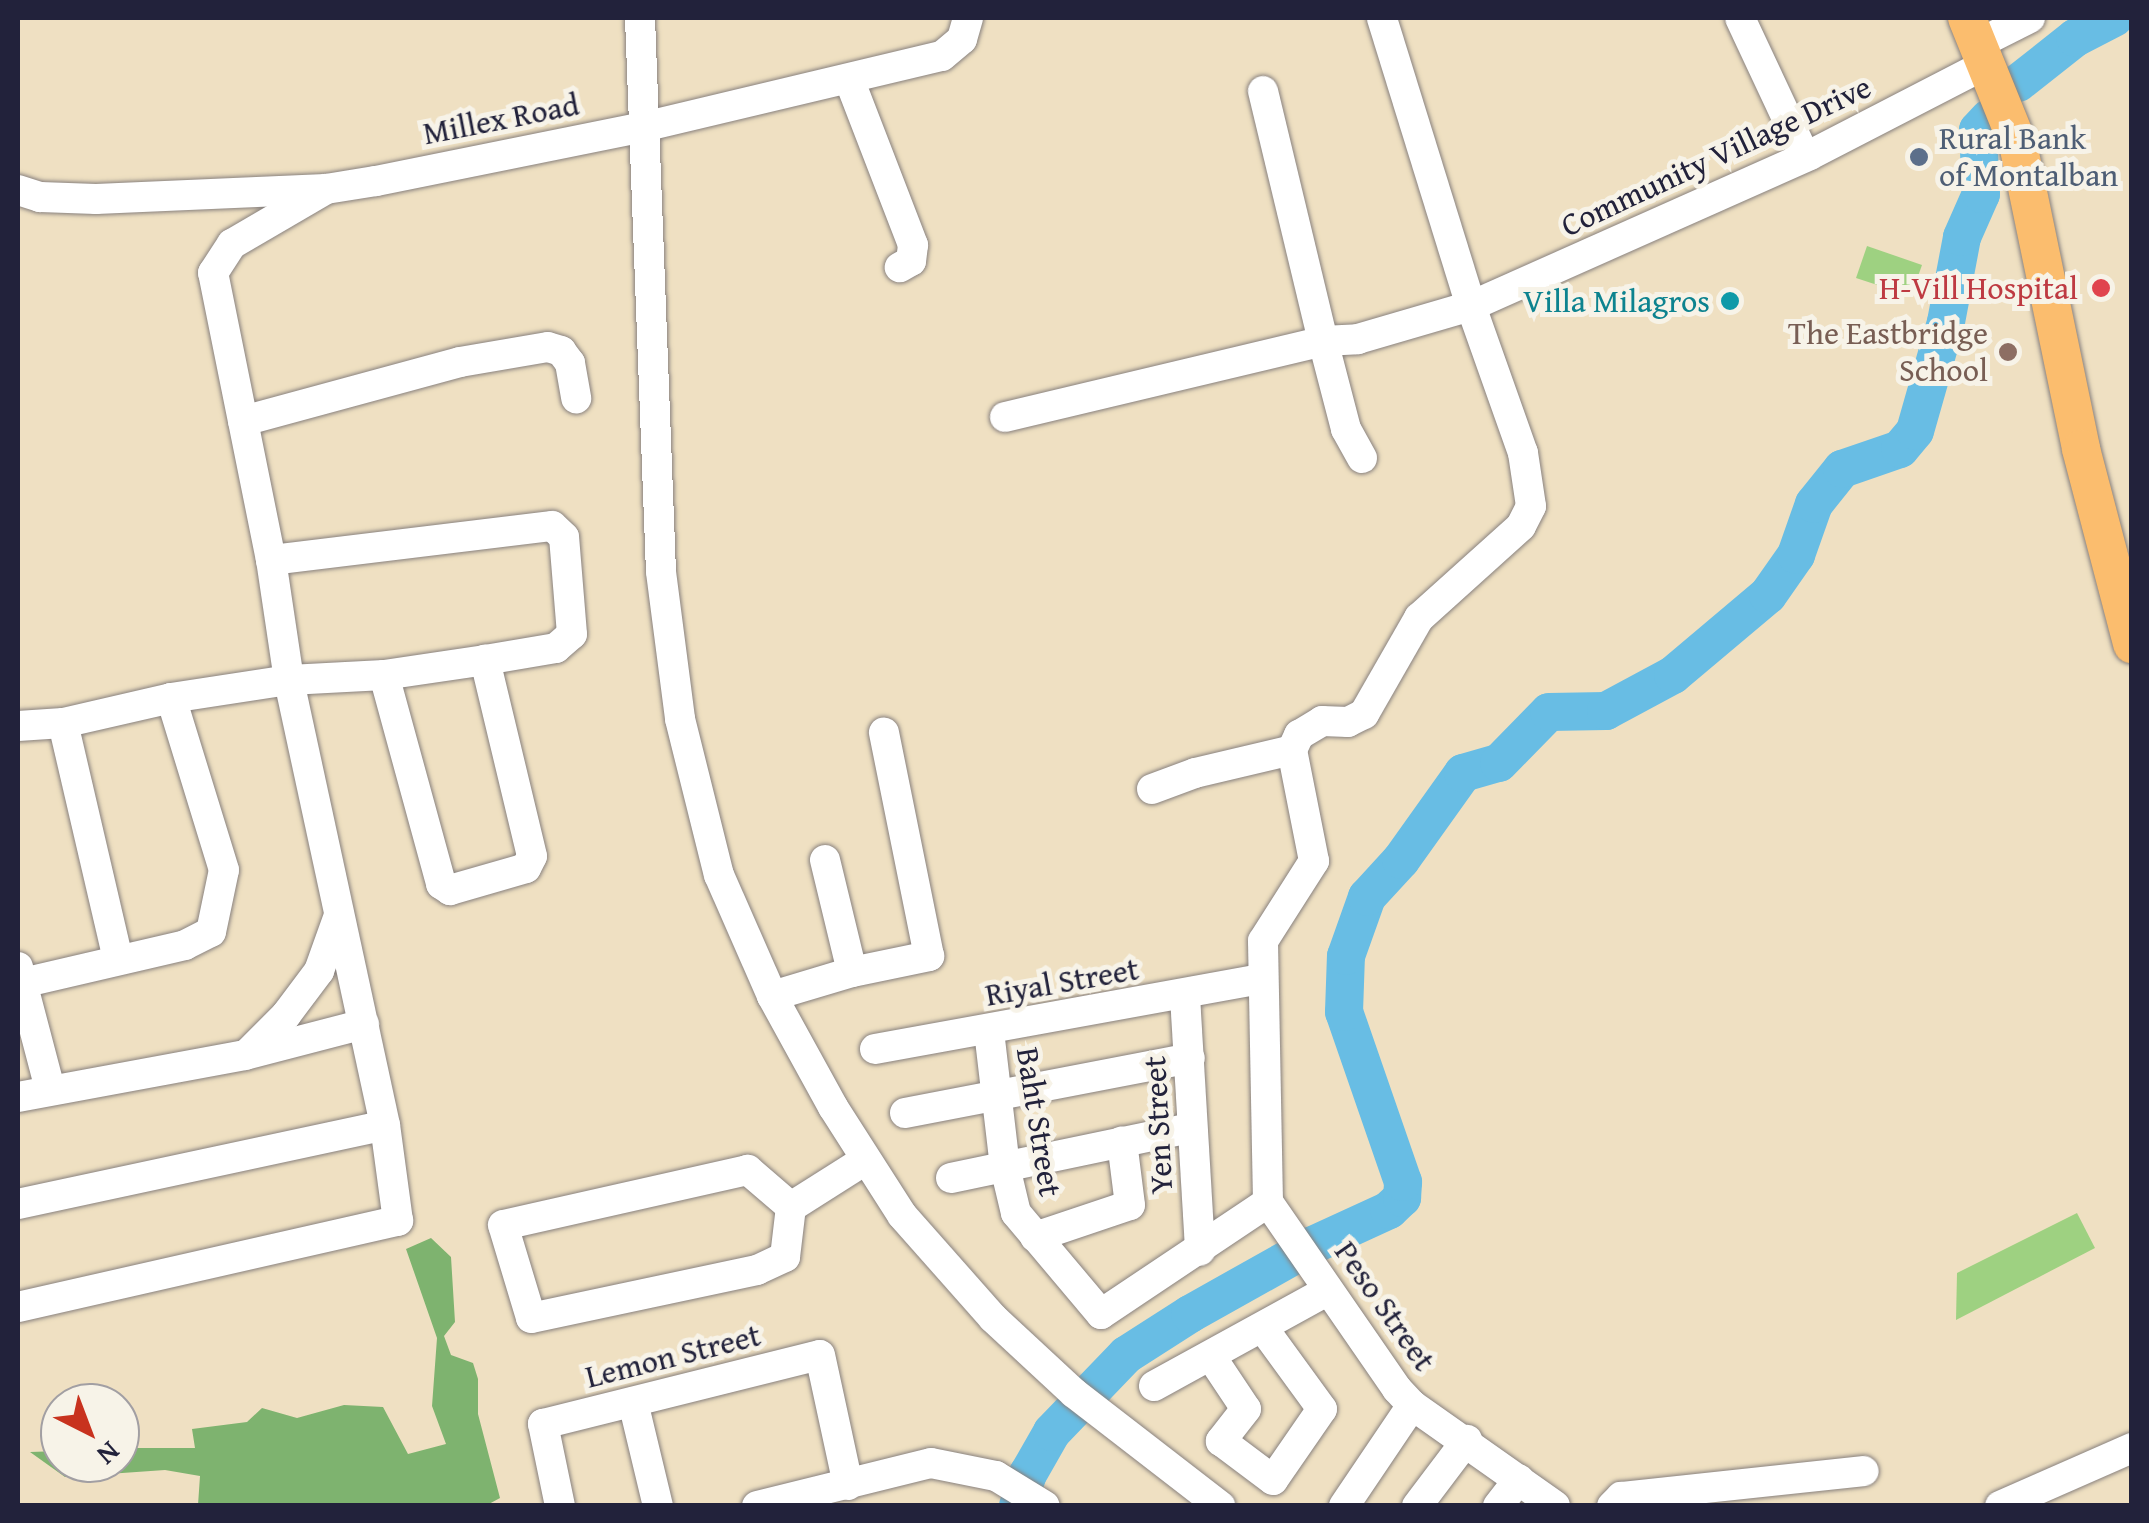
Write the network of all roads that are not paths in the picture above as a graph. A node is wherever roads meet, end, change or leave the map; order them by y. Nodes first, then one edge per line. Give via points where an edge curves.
1 (640, 18) edge
2 (968, 18) edge
3 (1382, 18) edge
4 (1740, 18) edge
5 (2030, 18) edge
6 (1978, 41) edge
7 (849, 79) junction
8 (1263, 91) dead end
9 (644, 128) junction
10 (1806, 157) junction
11 (326, 189) junction
12 (18, 190) edge
13 (900, 266) dead end
14 (1470, 306) junction
15 (1323, 341) junction
16 (576, 398) dead end
17 (1005, 417) dead end
18 (243, 422) junction
19 (1362, 458) dead end
20 (271, 560) junction
21 (2128, 623) edge
22 (485, 660) junction
23 (384, 675) junction
24 (289, 680) junction
25 (171, 698) junction
26 (63, 723) junction
27 (18, 726) edge
28 (884, 732) dead end
29 (1292, 750) junction
30 (1152, 790) dead end
31 (825, 860) dead end
32 (339, 915) junction
33 (118, 959) junction
34 (852, 972) junction
35 (19, 978) edge
36 (1262, 979) junction
37 (772, 996) junction
38 (1185, 996) junction
39 (364, 1024) junction
40 (989, 1032) junction
41 (875, 1049) dead end
42 (246, 1055) junction
43 (1190, 1058) junction
44 (50, 1089) junction
45 (998, 1095) junction
46 (18, 1097) edge
47 (906, 1113) dead end
48 (384, 1125) junction
49 (1192, 1128) junction
50 (1122, 1142) junction
51 (865, 1160) junction
52 (1005, 1167) junction
53 (951, 1178) dead end
54 (1268, 1202) junction
55 (18, 1204) edge
56 (791, 1207) junction
57 (1035, 1237) junction
58 (1200, 1251) junction
59 (1327, 1292) junction
60 (18, 1308) edge
61 (1262, 1328) junction
62 (1212, 1358) junction
63 (1154, 1386) dead end
64 (632, 1402) junction
65 (1412, 1404) junction
66 (1467, 1440) junction
67 (2132, 1448) edge
68 (1864, 1471) dead end
69 (1518, 1479) junction
70 (848, 1486) junction
71 (1036, 1499) edge
72 (560, 1506) edge
73 (658, 1506) edge
74 (757, 1506) edge
75 (1220, 1506) edge
76 (1344, 1506) edge
77 (1416, 1506) edge
78 (1498, 1506) edge
79 (1555, 1506) edge
80 (1612, 1506) edge
81 (2000, 1506) edge

1 - 9 street
2 - 7 street, Millex Road via 962,40 942,56
3 - 14 street
4 - 10 street
5 - 6 street, Community Village Drive
6 - 10 street, Community Village Drive
6 - 21 main road via 2018,144 2081,450
7 - 9 street, Millex Road
7 - 13 street via 913,245 912,261
8 - 15 street
9 - 11 street, Millex Road
9 - 37 street via 661,572 680,719 719,874
10 - 14 street, Community Village Drive
11 - 12 street, Millex Road via 96,199
11 - 18 street via 232,244 213,273
14 - 15 street, Community Village Drive via 1358,338
14 - 29 street via 1522,453 1531,506 1522,526 1419,618 1364,714 1348,722 1322,721 1300,735
15 - 17 street, Community Village Drive
15 - 19 street via 1346,430
16 - 18 street via 570,363 548,348 460,362
18 - 20 street
20 - 22 street via 552,526 564,536 572,634 556,648
20 - 24 street
22 - 23 street
22 - 23 street via 532,856 526,868 450,890 440,884
23 - 24 street
24 - 25 street
24 - 32 street
25 - 26 street
25 - 33 street via 224,870 211,932 185,945
26 - 27 street
26 - 33 street
28 - 34 street via 929,956
29 - 30 street via 1196,772
29 - 36 street via 1314,860 1263,941
31 - 34 street
32 - 39 street
32 - 42 street via 319,971
33 - 35 street
34 - 37 street
35 - 44 street
36 - 38 street, Riyal Street
36 - 54 street
37 - 51 street
38 - 40 street, Riyal Street
38 - 43 street, Yen Street
39 - 42 street
39 - 48 street
40 - 41 street, Riyal Street
40 - 45 street, Baht Street
42 - 44 street
43 - 45 street
43 - 49 street, Yen Street
44 - 46 street
45 - 47 street
45 - 52 street, Baht Street
48 - 55 street
48 - 60 street via 398,1221
49 - 50 street
49 - 58 street, Yen Street
50 - 52 street
50 - 57 street via 1130,1204
51 - 56 street
51 - 75 street via 902,1215 994,1318 1082,1400
52 - 53 street
52 - 57 street, Baht Street via 1016,1213
54 - 58 street
54 - 59 street, Peso Street
56 - 56 street via 785,1256 758,1270 530,1318 503,1225 748,1170
57 - 58 street, Baht Street via 1101,1314
59 - 61 street
59 - 65 street, Peso Street
61 - 62 street
61 - 62 street via 1322,1410 1273,1480 1220,1441 1246,1409
62 - 63 street
64 - 70 street, Lemon Street via 820,1355
64 - 72 street, Lemon Street via 543,1424
64 - 73 street
65 - 66 street, Peso Street
65 - 76 street
66 - 69 street, Peso Street
66 - 77 street
67 - 81 street
68 - 80 street via 1621,1497
69 - 78 street
69 - 79 street, Peso Street
70 - 71 street via 931,1463 996,1476
70 - 74 street

